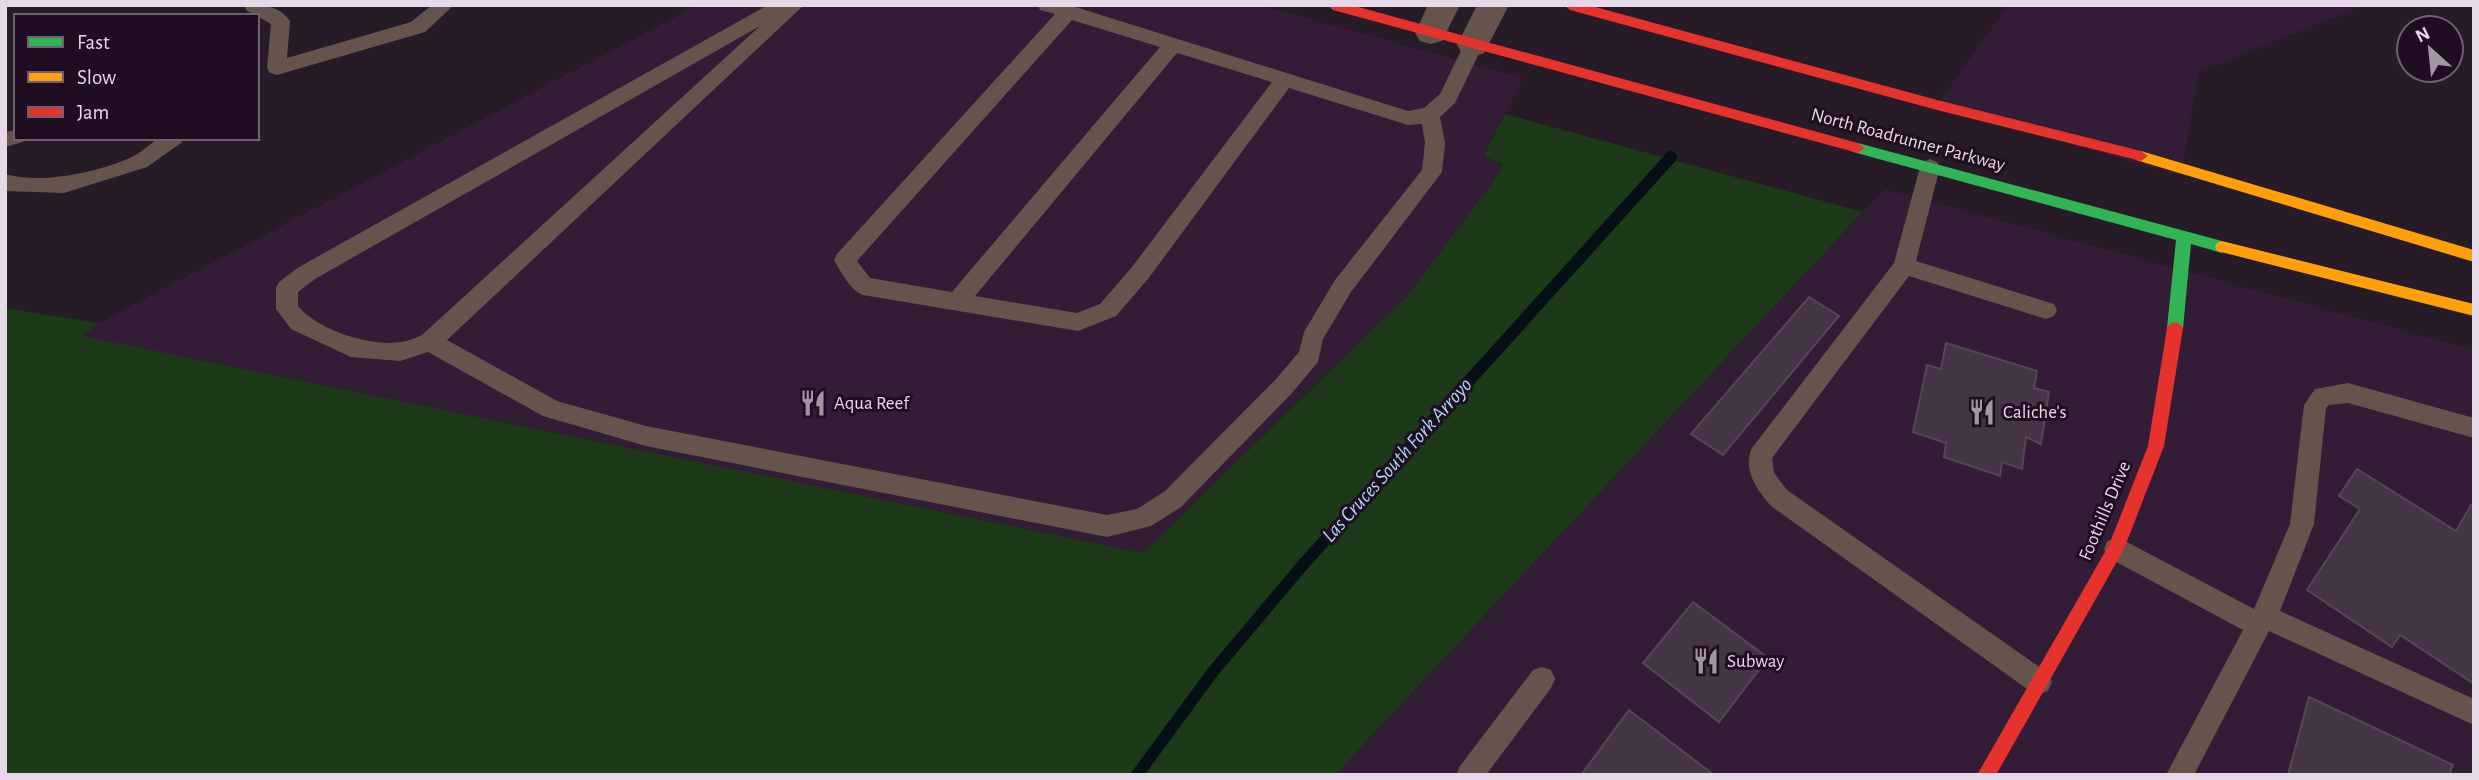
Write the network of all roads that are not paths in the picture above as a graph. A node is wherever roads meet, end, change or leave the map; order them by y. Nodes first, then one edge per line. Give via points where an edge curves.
1 (253, 5) edge
2 (445, 5) edge
3 (783, 5) edge
4 (795, 5) edge
5 (1047, 5) edge
6 (1333, 5) edge
7 (1493, 5) edge
8 (1570, 5) edge
9 (1068, 12) junction
10 (1438, 19) edge
11 (1473, 44) junction
12 (1173, 45) junction
13 (277, 68) junction
14 (259, 73) edge
15 (1285, 79) junction
16 (1430, 115) junction
17 (171, 140) edge
18 (1930, 167) junction
19 (5, 182) edge
20 (2184, 237) junction
21 (2474, 256) edge
22 (1904, 266) junction
23 (956, 303) junction
24 (2046, 310) dead end
25 (2474, 310) edge
26 (430, 342) junction
27 (2474, 428) edge
28 (2116, 550) junction
29 (2262, 621) junction
30 (1542, 679) dead end
31 (2039, 682) junction
32 (2474, 712) edge
33 (1469, 775) edge
34 (1986, 775) edge
35 (2179, 775) edge

1 - 13 lane via 281,21
2 - 13 lane via 418,27
3 - 26 lane via 287,288 287,309 299,323 351,348 400,352
4 - 26 lane
5 - 9 lane
6 - 10 main road, North Roadrunner Parkway
7 - 11 street
8 - 21 main road via 2177,165
9 - 12 lane
9 - 23 lane via 845,260 863,286
10 - 11 main road, North Roadrunner Parkway
11 - 16 lane via 1448,98
11 - 18 main road, North Roadrunner Parkway
12 - 15 lane
12 - 23 lane
13 - 14 lane
15 - 16 lane via 1408,118
15 - 23 lane via 1108,310 1078,322
16 - 26 lane via 1435,142 1432,172 1343,286 1312,338 1310,355 1173,499 1140,522 1107,526 646,436 551,409
17 - 19 lane via 140,162 64,185
18 - 20 main road, North Roadrunner Parkway
18 - 22 lane
20 - 25 main road, North Roadrunner Parkway
20 - 28 main road, Foothills Drive via 2156,446
22 - 24 lane
22 - 31 lane via 1760,455 1760,471 1779,498
27 - 29 lane via 2348,393 2323,396 2315,405 2302,524
28 - 29 lane
28 - 31 main road, Foothills Drive
29 - 32 lane
29 - 35 lane
30 - 33 lane
31 - 34 main road, Foothills Drive

